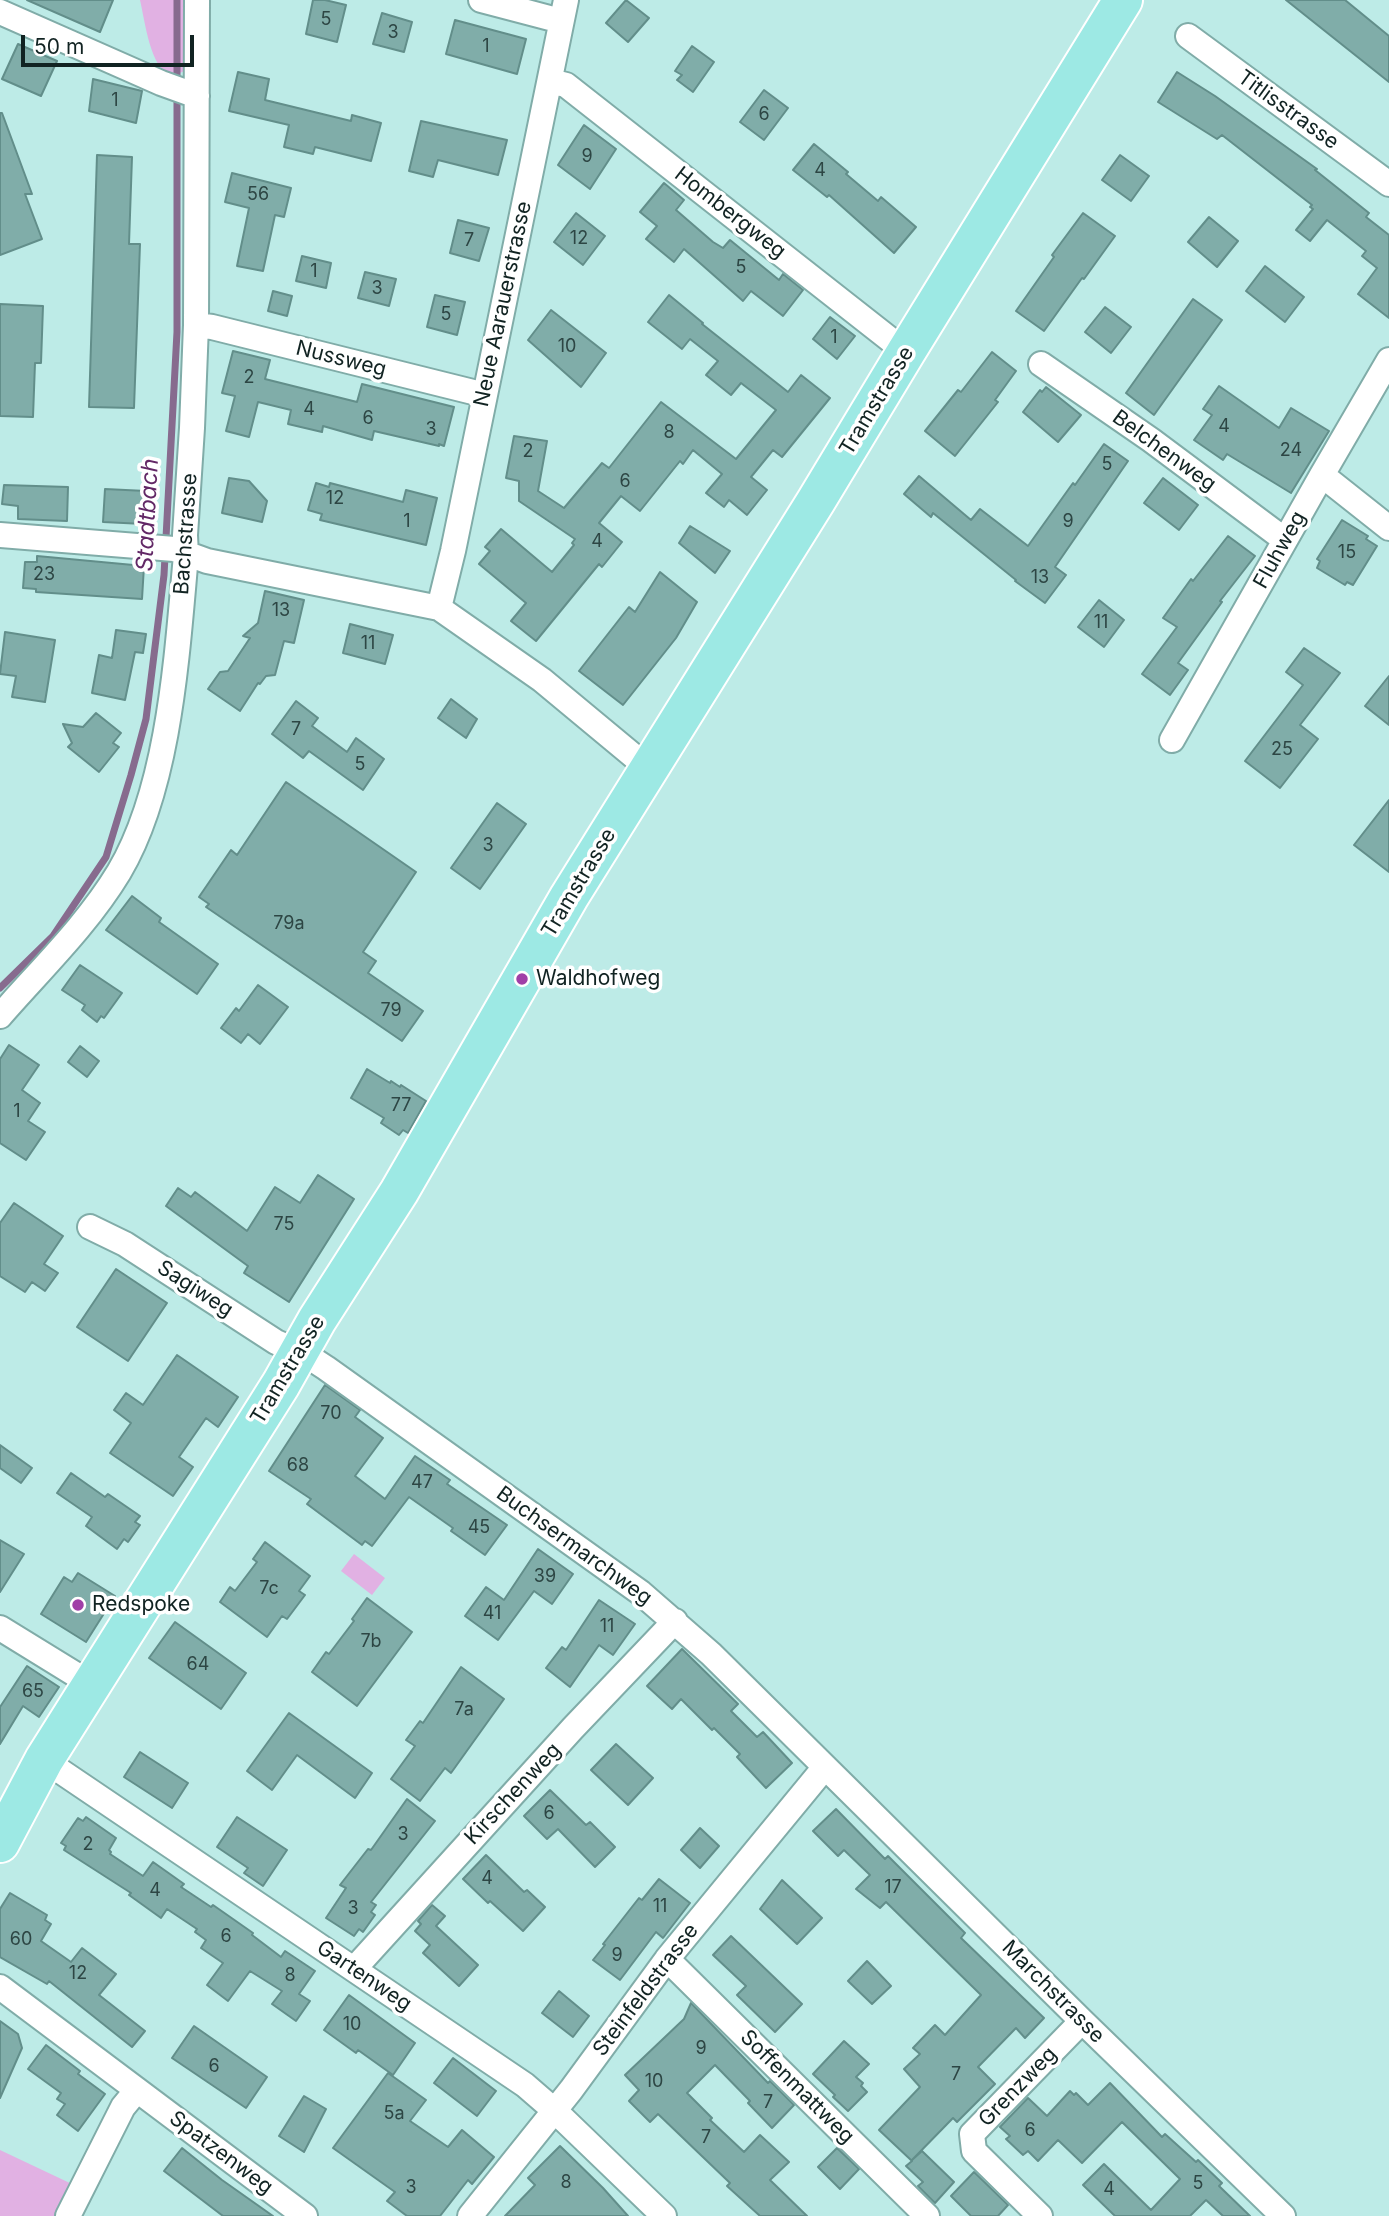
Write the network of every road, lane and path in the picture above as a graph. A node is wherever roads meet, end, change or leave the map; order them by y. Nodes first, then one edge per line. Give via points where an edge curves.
1 (197, 0) edge
2 (481, 0) edge
3 (1124, 0) edge
4 (564, 10) edge
5 (0, 12) edge
6 (1188, 36) dead end
7 (550, 81) junction
8 (197, 96) junction
9 (1389, 184) edge
10 (196, 325) junction
11 (906, 352) junction
12 (1389, 360) edge
13 (1041, 364) dead end
14 (485, 395) junction
15 (1322, 475) junction
16 (1389, 528) edge
17 (0, 535) edge
18 (1285, 540) junction
19 (174, 551) junction
20 (439, 608) junction
21 (1172, 740) dead end
22 (648, 768) junction
23 (0, 1016) edge
24 (90, 1227) dead end
25 (300, 1352) junction
26 (675, 1621) junction
27 (0, 1628) edge
28 (91, 1684) junction
29 (44, 1760) junction
30 (825, 1767) junction
31 (0, 1843) edge
32 (667, 1959) junction
33 (354, 1969) junction
34 (0, 1987) edge
35 (1082, 2021) junction
36 (136, 2090) junction
37 (555, 2111) junction
38 (68, 2216) edge
39 (305, 2216) edge
40 (470, 2216) edge
41 (664, 2216) edge
42 (927, 2216) edge
43 (1040, 2216) edge
44 (1283, 2216) edge

1 - 8 street, Bachstrasse
2 - 4 street
3 - 11 main road, Tramstrasse
4 - 7 street, Neue Aarauerstrasse
5 - 8 street
6 - 9 street, Titlisstrasse
7 - 11 street, Hombergweg via 566,85
7 - 14 street, Neue Aarauerstrasse
8 - 10 street, Bachstrasse
10 - 14 street, Nussweg
10 - 19 street, Bachstrasse via 185,535
11 - 22 main road, Tramstrasse
12 - 15 street, Fluhweg
13 - 18 street, Belchenweg
14 - 20 street, Neue Aarauerstrasse
15 - 16 street
15 - 18 street, Fluhweg
17 - 19 street
18 - 21 street, Fluhweg
19 - 20 street
19 - 23 street, Bachstrasse via 173,691 146,813 120,871 82,924
20 - 22 street via 542,680
22 - 25 main road, Tramstrasse
24 - 25 street, Sagiweg via 125,1244 276,1342
25 - 26 street, Buchsermarchweg
25 - 28 main road, Tramstrasse
26 - 30 street, Buchsermarchweg
26 - 33 street, Kirschenweg
27 - 28 street
28 - 29 main road, Tramstrasse
29 - 31 main road, Tramstrasse
29 - 33 street, Gartenweg
30 - 32 street, Steinfeldstrasse
30 - 35 street, Marchstrasse
32 - 37 street, Steinfeldstrasse
32 - 42 street, Soffenmattweg
33 - 37 street, Gartenweg via 525,2085
34 - 36 street, Spatzenweg
35 - 43 street, Grenzweg via 972,2134 974,2151
35 - 44 street, Marchstrasse
36 - 38 street
36 - 39 street, Spatzenweg
37 - 40 street, Steinfeldstrasse
37 - 41 street, Gartenweg

